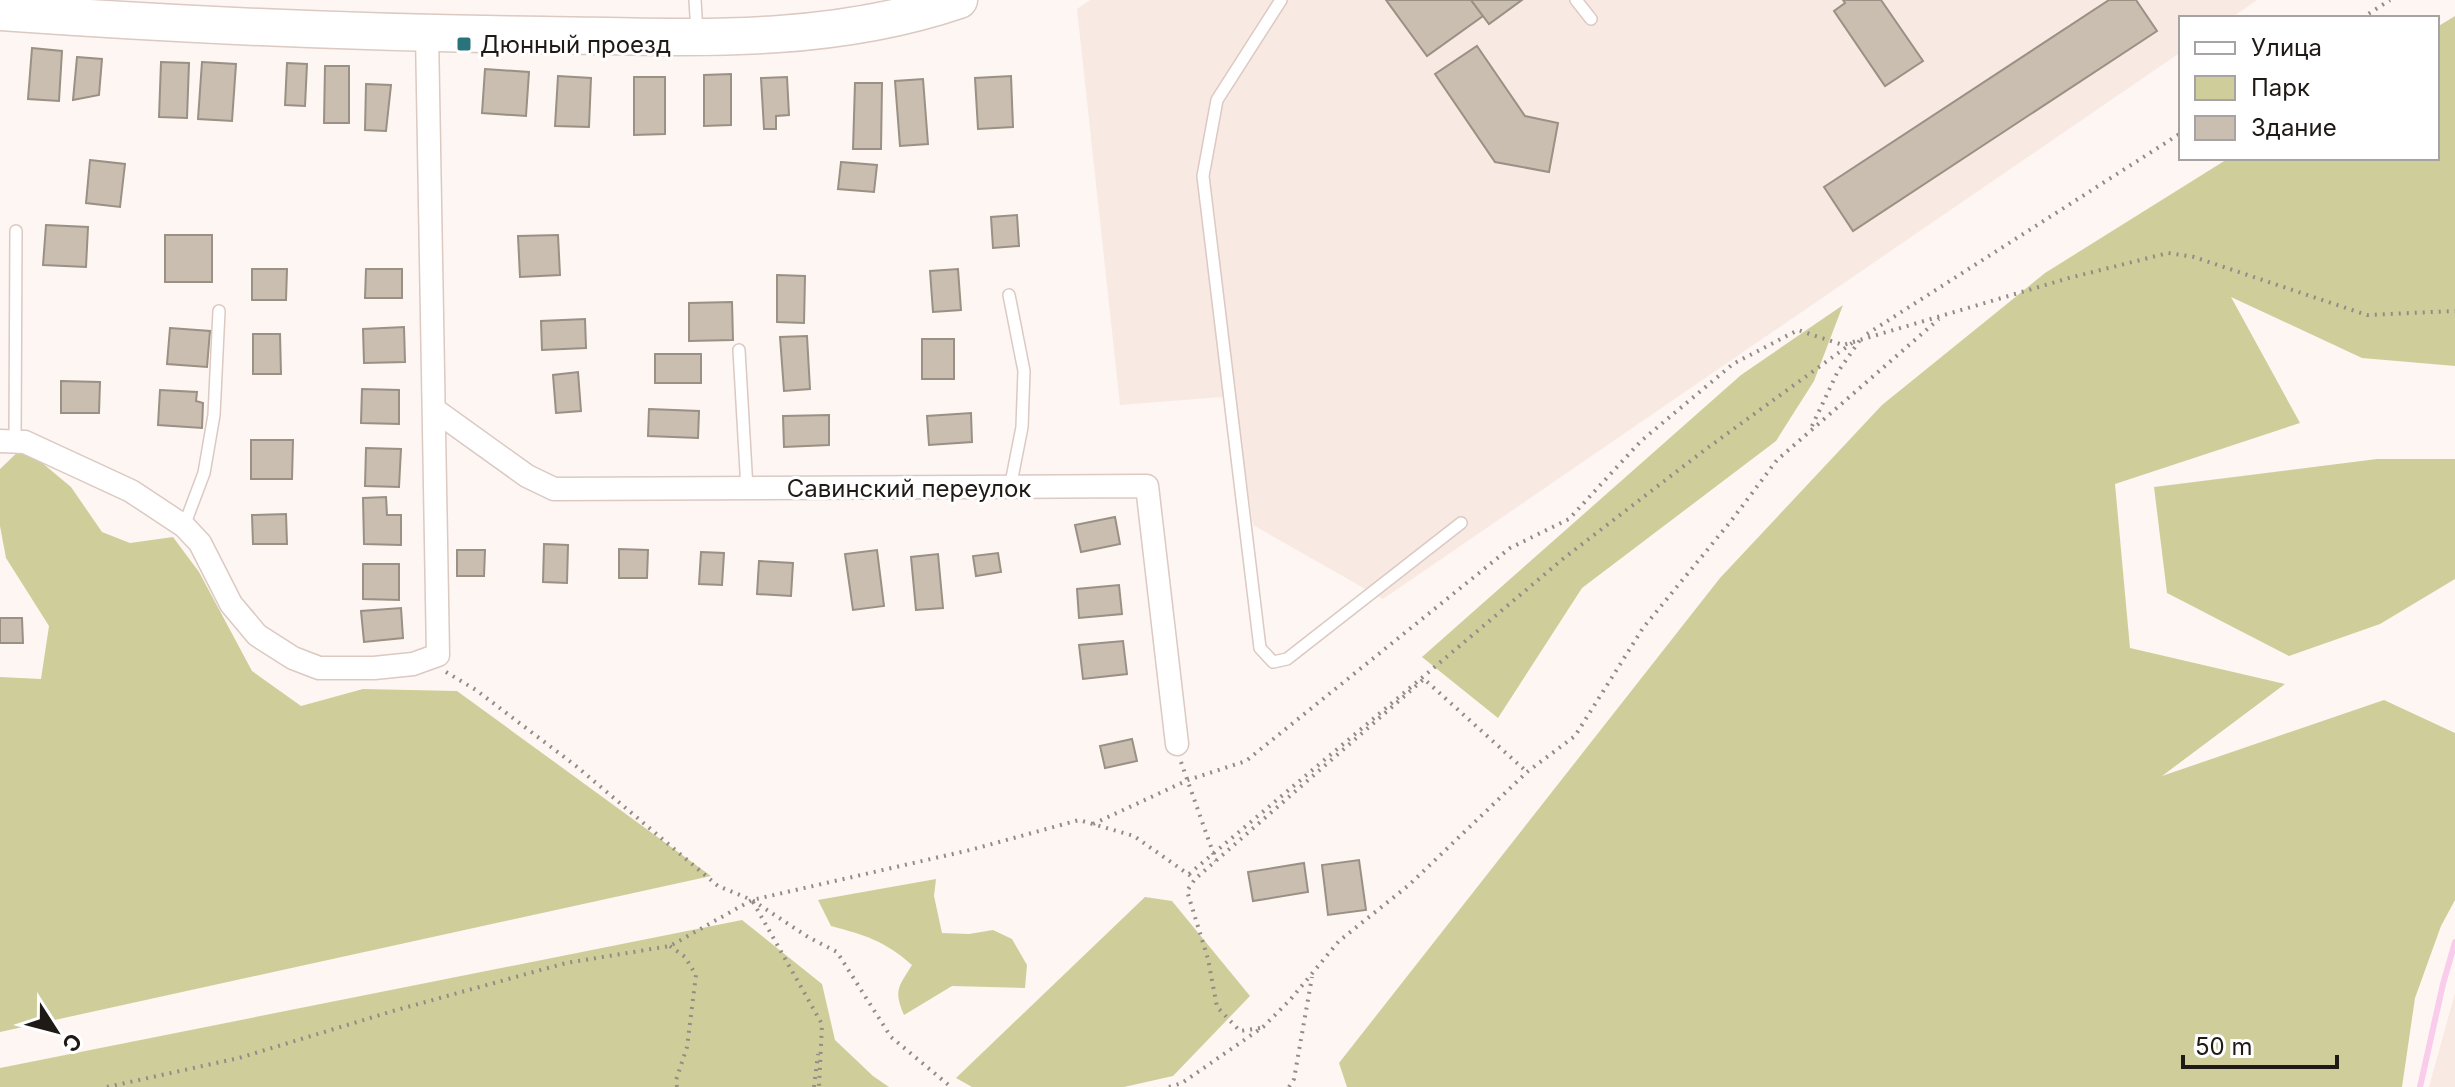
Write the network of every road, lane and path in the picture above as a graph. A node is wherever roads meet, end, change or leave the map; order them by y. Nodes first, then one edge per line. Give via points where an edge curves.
1 (695, 0) edge
2 (959, 0) edge
3 (1281, 0) edge
4 (1576, 0) edge
5 (2390, 0) edge
6 (70, 8) edge
7 (0, 12) edge
8 (2365, 16) edge
9 (1591, 19) dead end
10 (427, 33) junction
11 (697, 37) junction
12 (2179, 134) edge
13 (16, 231) dead end
14 (1009, 295) dead end
15 (219, 311) dead end
16 (2455, 311) edge
17 (1942, 316) junction
18 (1860, 338) junction
19 (739, 350) dead end
20 (435, 410) junction
21 (1811, 428) junction
22 (8, 441) edge
23 (1010, 488) junction
24 (747, 489) junction
25 (1461, 523) dead end
26 (184, 526) junction
27 (438, 655) junction
28 (1177, 744) joint
29 (1527, 772) junction
30 (1188, 780) junction
31 (1093, 824) junction
32 (1215, 852) junction
33 (1216, 861) junction
34 (1189, 874) junction
35 (1195, 879) junction
36 (752, 900) junction
37 (670, 946) junction
38 (1312, 974) junction
39 (1263, 1027) junction
40 (1182, 1083) junction
41 (107, 1087) edge
42 (677, 1087) edge
43 (816, 1087) edge
44 (951, 1087) edge
45 (1169, 1087) edge
46 (1187, 1087) edge
47 (1289, 1087) edge

1 - 11 lane
2 - 11 main road via 844,29
3 - 25 lane via 1217,100 1203,176 1260,648 1273,662 1287,659
4 - 9 lane
5 - 8 path
6 - 7 main road
6 - 10 main road
10 - 11 main road
10 - 20 street
12 - 18 path
13 - 22 lane
14 - 23 lane via 1024,371 1022,427
15 - 26 lane via 214,415 204,473
16 - 17 path via 2367,315 2168,253
17 - 18 path
17 - 21 path
18 - 21 path
18 - 30 path via 1843,345 1798,330 1733,364 1641,441 1569,519 1510,548 1246,761
18 - 32 path via 1564,558
19 - 24 lane
20 - 24 street, Савинский переулок via 527,476 554,489
20 - 27 street
21 - 29 path via 1777,460 1643,628 1575,736
22 - 26 street via 25,442 131,491
23 - 24 street, Савинский переулок
23 - 28 street, Савинский переулок via 1147,486
26 - 27 street via 200,543 231,604 257,635 293,658 319,668 374,668
27 - 36 path via 446,672 576,766 718,886
28 - 30 path
29 - 33 path via 1424,679
29 - 38 path via 1409,885 1339,941
30 - 31 path
30 - 32 path
31 - 34 path via 1134,836
31 - 36 path via 1079,820
32 - 33 path
32 - 34 path
33 - 35 path
34 - 35 path
35 - 39 path via 1187,891 1217,1007 1240,1031
36 - 37 path
36 - 43 path via 822,1024
36 - 44 path via 837,952 891,1037
37 - 41 path via 566,963 239,1058
37 - 42 path via 696,975
38 - 39 path
38 - 47 path
39 - 40 path
40 - 45 path
40 - 46 path

